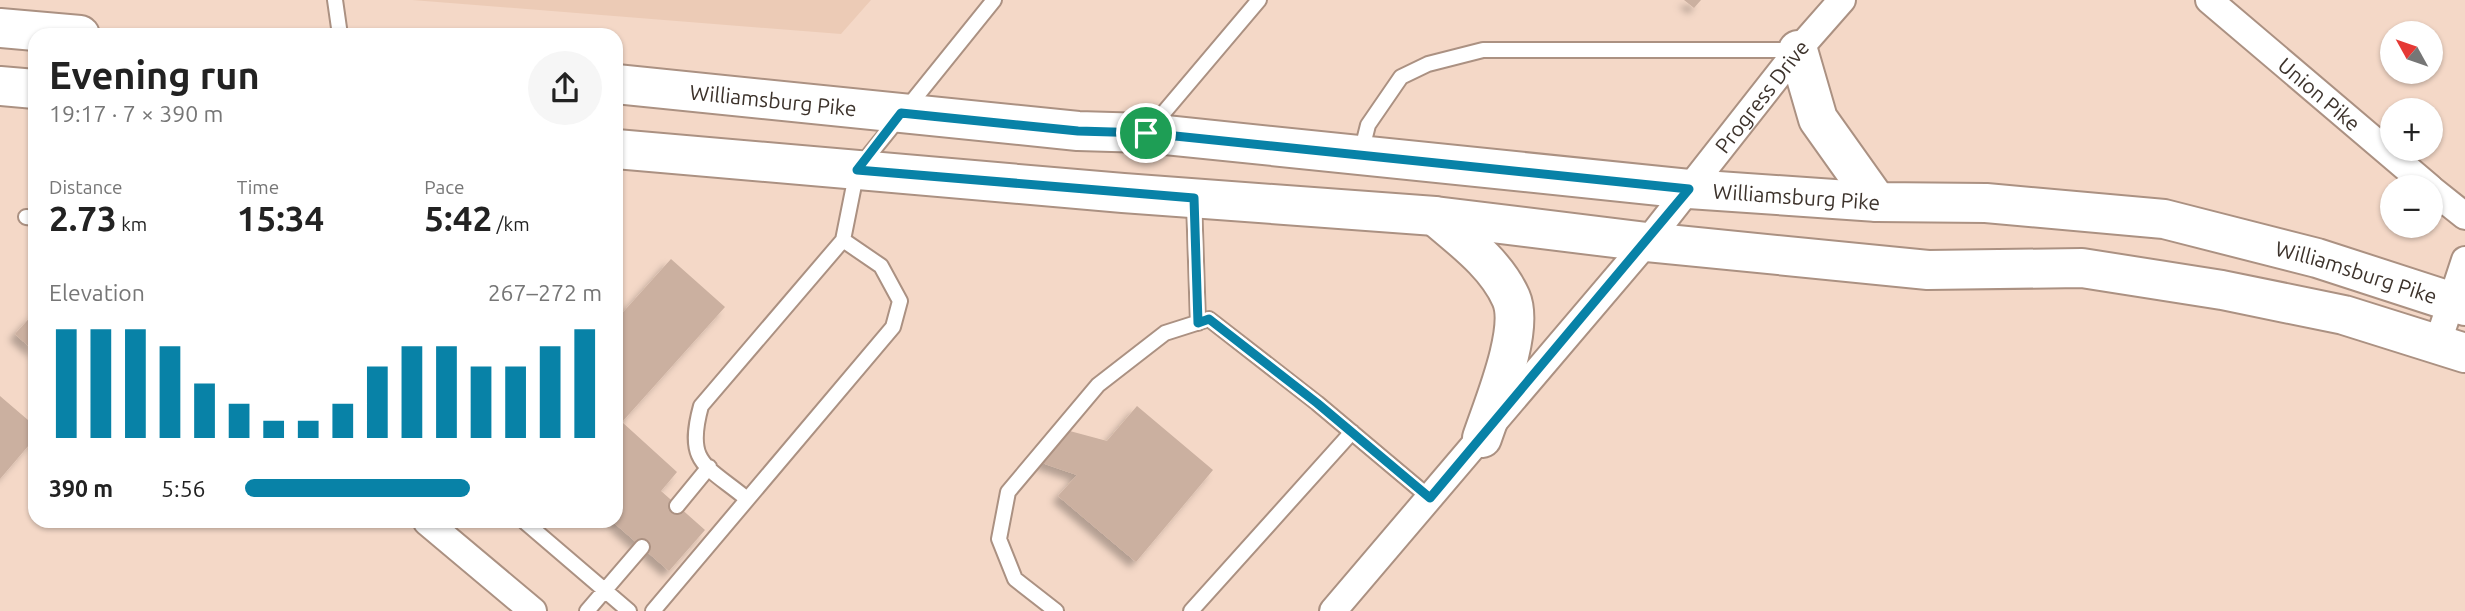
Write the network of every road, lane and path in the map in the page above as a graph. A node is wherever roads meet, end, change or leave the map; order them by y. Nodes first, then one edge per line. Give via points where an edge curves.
1 (335, 0) edge
2 (994, 0) edge
3 (1259, 0) edge
4 (1842, 0) edge
5 (2209, 0) edge
6 (0, 27) edge
7 (339, 28) edge
8 (28, 30) edge
9 (1798, 50) junction
10 (623, 85) edge
11 (0, 86) edge
12 (28, 88) edge
13 (901, 113) junction
14 (1146, 133) junction
15 (623, 150) edge
16 (1361, 155) junction
17 (857, 170) junction
18 (2415, 175) edge
19 (1689, 189) junction
20 (1194, 198) junction
21 (2443, 198) edge
22 (1877, 202) junction
23 (1434, 216) junction
24 (2465, 216) edge
25 (843, 240) junction
26 (1647, 242) junction
27 (2465, 260) edge
28 (2458, 303) edge
29 (1198, 323) junction
30 (2451, 348) edge
31 (1352, 432) junction
32 (1482, 438) junction
33 (709, 467) junction
34 (1430, 498) junction
35 (747, 499) junction
36 (677, 506) dead end
37 (434, 528) edge
38 (532, 528) edge
39 (642, 547) dead end
40 (605, 591) junction
41 (533, 611) edge
42 (587, 611) edge
43 (629, 611) edge
44 (653, 611) edge
45 (1056, 611) edge
46 (1191, 611) edge
47 (1333, 611) edge

1 - 7 lane
2 - 13 lane
3 - 14 lane
4 - 9 street, Progress Drive
5 - 18 street, Union Pike
6 - 8 main road
9 - 16 lane via 1483,50 1428,64 1401,77 1368,125
9 - 19 street, Progress Drive
9 - 22 main road via 1818,119
10 - 13 main road, Williamsburg Pike
11 - 12 main road
13 - 14 main road, Williamsburg Pike via 1078,131
13 - 17 lane
14 - 16 main road, Williamsburg Pike
15 - 17 main road, Williamsburg Pike
16 - 19 main road, Williamsburg Pike
17 - 20 main road, Williamsburg Pike
17 - 25 lane
19 - 22 main road, Williamsburg Pike
19 - 26 street, Progress Drive
20 - 23 main road, Williamsburg Pike
20 - 29 lane
21 - 24 street, Union Pike
22 - 28 main road, Williamsburg Pike via 1986,204 2164,219 2317,258
23 - 26 main road, Williamsburg Pike
23 - 32 main road via 1481,255 1512,299 1514,341
25 - 33 lane via 701,407 693,436 698,456
25 - 35 lane via 881,265 900,302 893,327
26 - 30 main road, Williamsburg Pike via 1927,270 2082,268 2344,315
26 - 32 street, Progress Drive
27 - 28 street
28 - 30 street
29 - 31 lane via 1209,319
29 - 45 lane via 1165,333 1098,385 1008,492 999,539 1015,579
31 - 34 lane
31 - 46 lane
32 - 34 street, Progress Drive
33 - 35 lane
33 - 36 lane
34 - 47 street, Progress Drive
35 - 44 lane
37 - 41 street
38 - 40 lane
39 - 40 lane
40 - 42 lane
40 - 43 lane

